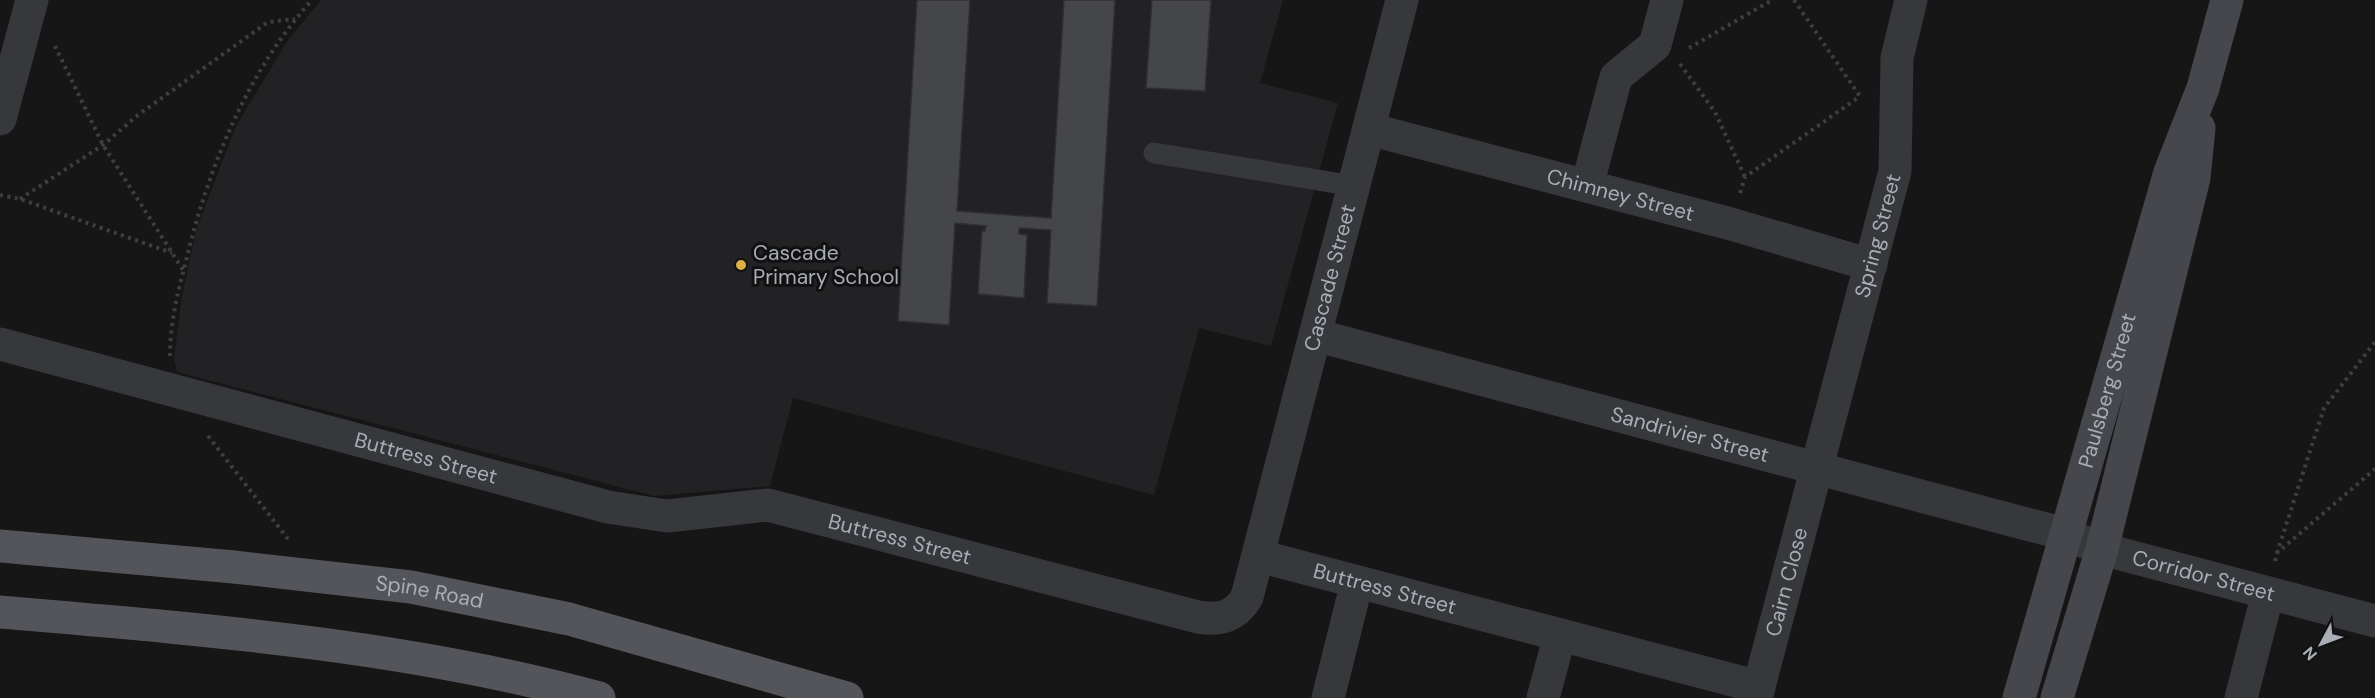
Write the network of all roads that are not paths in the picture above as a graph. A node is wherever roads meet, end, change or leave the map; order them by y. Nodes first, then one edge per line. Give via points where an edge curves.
1 (1402, 0) edge
2 (1667, 0) edge
3 (1911, 0) edge
4 (2227, 0) edge
5 (28, 14) edge
6 (2203, 88) junction
7 (0, 119) edge
8 (1369, 129) junction
9 (1154, 153) dead end
10 (1353, 186) junction
11 (1587, 186) junction
12 (1870, 265) junction
13 (1315, 335) junction
14 (0, 344) edge
15 (1818, 467) junction
16 (2065, 534) junction
17 (0, 546) edge
18 (2102, 549) junction
19 (1258, 556) junction
20 (1357, 582) junction
21 (2268, 593) junction
22 (0, 612) edge
23 (2375, 621) edge
24 (1560, 635) junction
25 (1758, 693) edge
26 (599, 698) edge
27 (848, 698) edge
28 (1328, 698) edge
29 (1544, 698) edge
30 (2019, 698) edge
31 (2056, 698) edge
32 (2241, 698) edge

1 - 8 street, Cascade Street
2 - 11 street via 1654,45 1616,77
3 - 12 street, Spring Street via 1897,58 1895,171
4 - 6 street, Paulsberg Street
5 - 7 street
6 - 16 street, Paulsberg Street via 2170,172
6 - 18 street, Paulsberg Street via 2194,178
8 - 10 street, Cascade Street
8 - 11 street, Chimney Street
9 - 10 lane
10 - 13 street, Cascade Street
11 - 12 street, Chimney Street
12 - 15 street, Spring Street
13 - 15 street, Sandrivier Street
13 - 19 street, Cascade Street
14 - 19 street, Buttress Street via 608,507 667,516 768,505 1211,620 1223,618 1242,606
15 - 16 street, Sandrivier Street
15 - 25 street, Cairn Close
16 - 18 street, Corridor Street
16 - 30 street, Paulsberg Street
17 - 27 main road, Spine Road via 411,586 569,619
18 - 21 street, Corridor Street
18 - 31 street, Paulsberg Street
19 - 20 street, Buttress Street
20 - 24 street, Buttress Street
20 - 28 street
21 - 23 street, Corridor Street
21 - 32 street
22 - 26 main road via 359,650 549,684
24 - 25 street, Buttress Street
24 - 29 street

